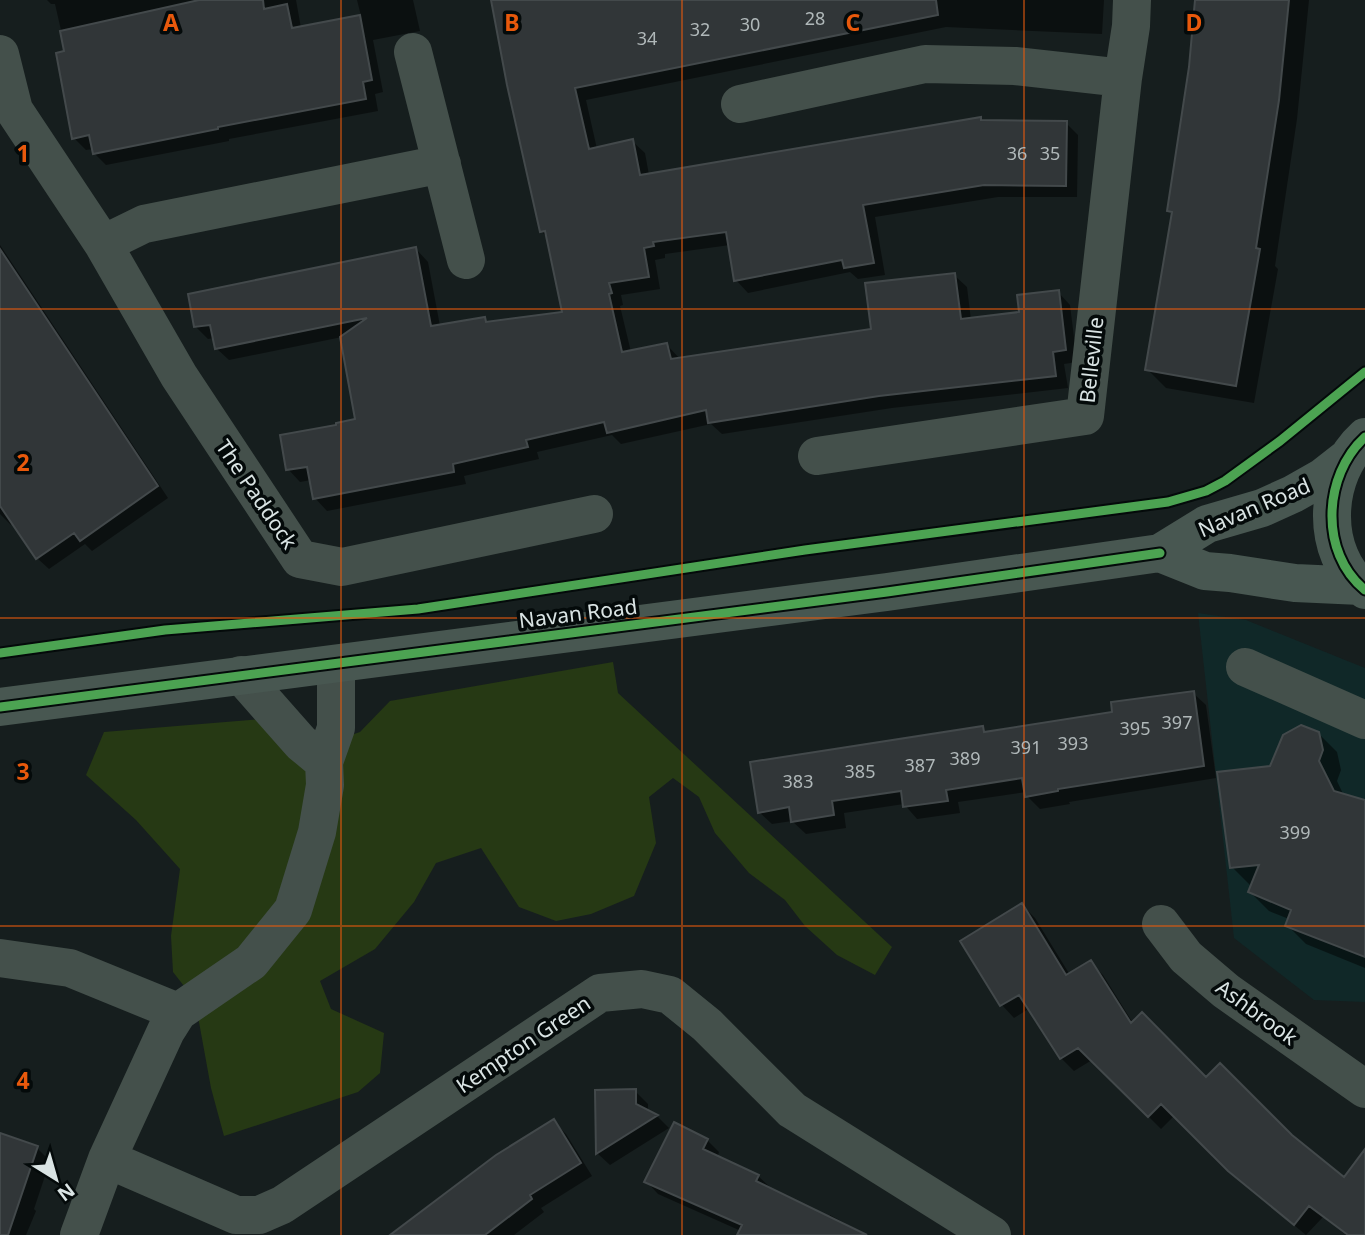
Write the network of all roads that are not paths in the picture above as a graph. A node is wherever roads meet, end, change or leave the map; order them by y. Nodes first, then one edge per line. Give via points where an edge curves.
1 (1132, 0) edge
2 (412, 52) dead end
3 (0, 54) edge
4 (1123, 78) junction
5 (740, 104) dead end
6 (442, 164) junction
7 (103, 244) junction
8 (466, 260) dead end
9 (1355, 448) edge
10 (817, 456) dead end
11 (594, 514) dead end
12 (1160, 553) junction
13 (1363, 588) edge
14 (336, 664) junction
15 (1245, 667) dead end
16 (241, 675) junction
17 (0, 707) edge
18 (1365, 720) edge
19 (324, 762) junction
20 (1161, 924) dead end
21 (0, 958) edge
22 (178, 1012) junction
23 (1365, 1089) edge
24 (107, 1159) junction
25 (248, 1225) edge
26 (79, 1235) edge
27 (992, 1235) edge

1 - 4 street, Belleville
2 - 6 street
3 - 7 street, The Paddock via 14,110
4 - 5 street via 1015,66 925,64
4 - 10 street, Belleville via 1085,416
6 - 7 street via 144,224
6 - 8 street
7 - 11 street, The Paddock via 179,376 300,559 342,566
9 - 12 main road, Navan Road via 1323,477 1293,494 1207,524
9 - 13 main road via 1332,498 1333,533 1342,560
12 - 13 main road, Navan Road via 1205,572
12 - 14 main road, Navan Road
14 - 16 main road, Navan Road
14 - 19 street via 336,728
15 - 18 street
16 - 17 main road, Navan Road
16 - 19 street
19 - 22 street via 317,832 293,911 251,962
20 - 23 street, Ashbrook via 1186,957 1226,991
21 - 22 street via 70,968
22 - 24 street
24 - 25 street, Kempton Green via 236,1215
24 - 26 street
25 - 27 street, Kempton Green via 600,993 642,989 670,995 792,1110

